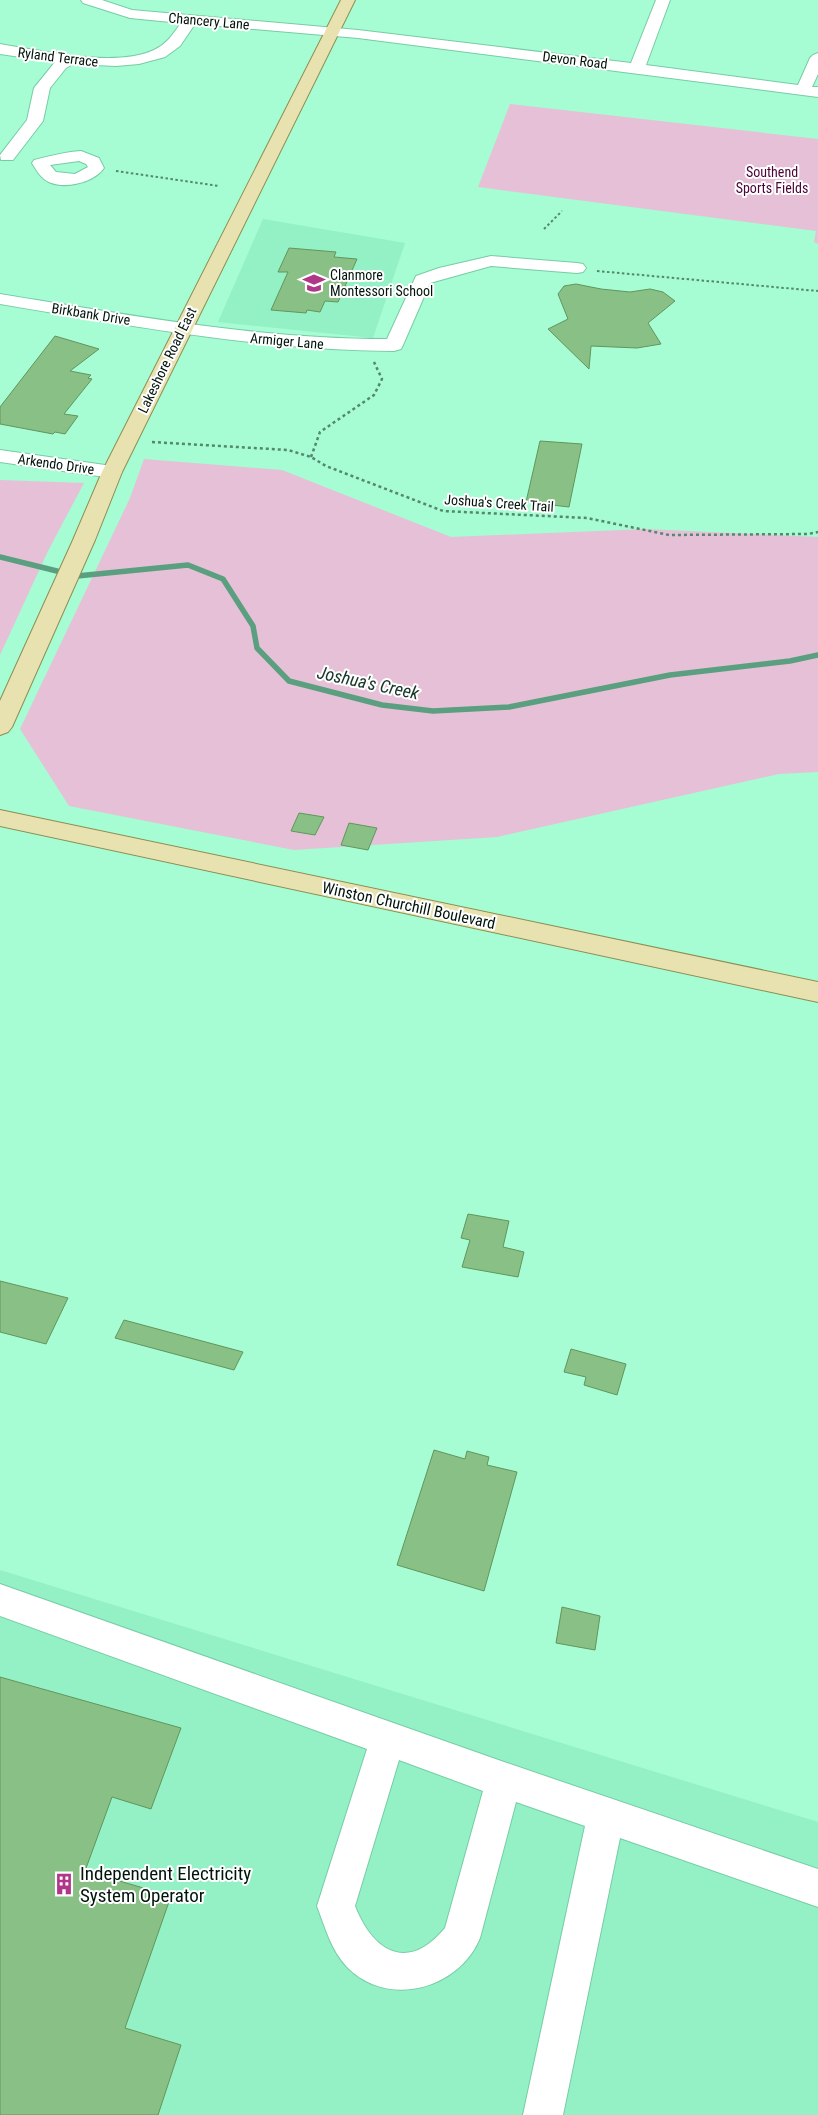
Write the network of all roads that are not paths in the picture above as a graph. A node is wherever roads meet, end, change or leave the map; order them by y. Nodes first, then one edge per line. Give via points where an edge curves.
1 (88, 0) edge
2 (348, 0) edge
3 (646, 0) edge
4 (663, 1) edge
5 (190, 20) junction
6 (332, 31) junction
7 (0, 49) edge
8 (818, 58) edge
9 (70, 60) junction
10 (637, 68) junction
11 (810, 91) edge
12 (4, 156) edge
13 (40, 162) dead end
14 (576, 268) road end
15 (0, 299) edge
16 (182, 330) junction
17 (0, 456) edge
18 (112, 472) junction
19 (0, 727) edge
20 (0, 818) edge
21 (0, 839) edge
22 (107, 841) junction
23 (818, 992) edge
24 (0, 1600) edge
25 (388, 1739) junction
26 (504, 1780) junction
27 (606, 1814) junction
28 (818, 1888) edge
29 (543, 2115) edge

1 - 5 street, Chancery Lane via 130,14
2 - 6 main road, Lakeshore Road East
3 - 4 street
4 - 10 street
5 - 6 street, Chancery Lane
5 - 9 street, Ryland Terrace via 175,43 149,55 127,61
6 - 10 street, Devon Road
6 - 16 main road, Lakeshore Road East
7 - 9 street, Ryland Terrace
8 - 11 street
9 - 12 street via 46,82 35,121
10 - 11 street, Devon Road
12 - 13 street
14 - 16 street, Armiger Lane via 491,261 422,280 394,345 317,344
15 - 16 street, Birkbank Drive
16 - 18 main road, Lakeshore Road East
17 - 18 street, Arkendo Drive
18 - 19 main road, Lakeshore Road East
20 - 22 main road, Winston Churchill Boulevard
21 - 22 main road via 36,833 81,841
22 - 23 main road, Winston Churchill Boulevard
24 - 25 street
25 - 26 street
25 - 26 street via 336,1906 344,1930 363,1956 378,1967 398,1973 423,1969 444,1958 461,1938
26 - 27 street
27 - 28 street
27 - 29 street

